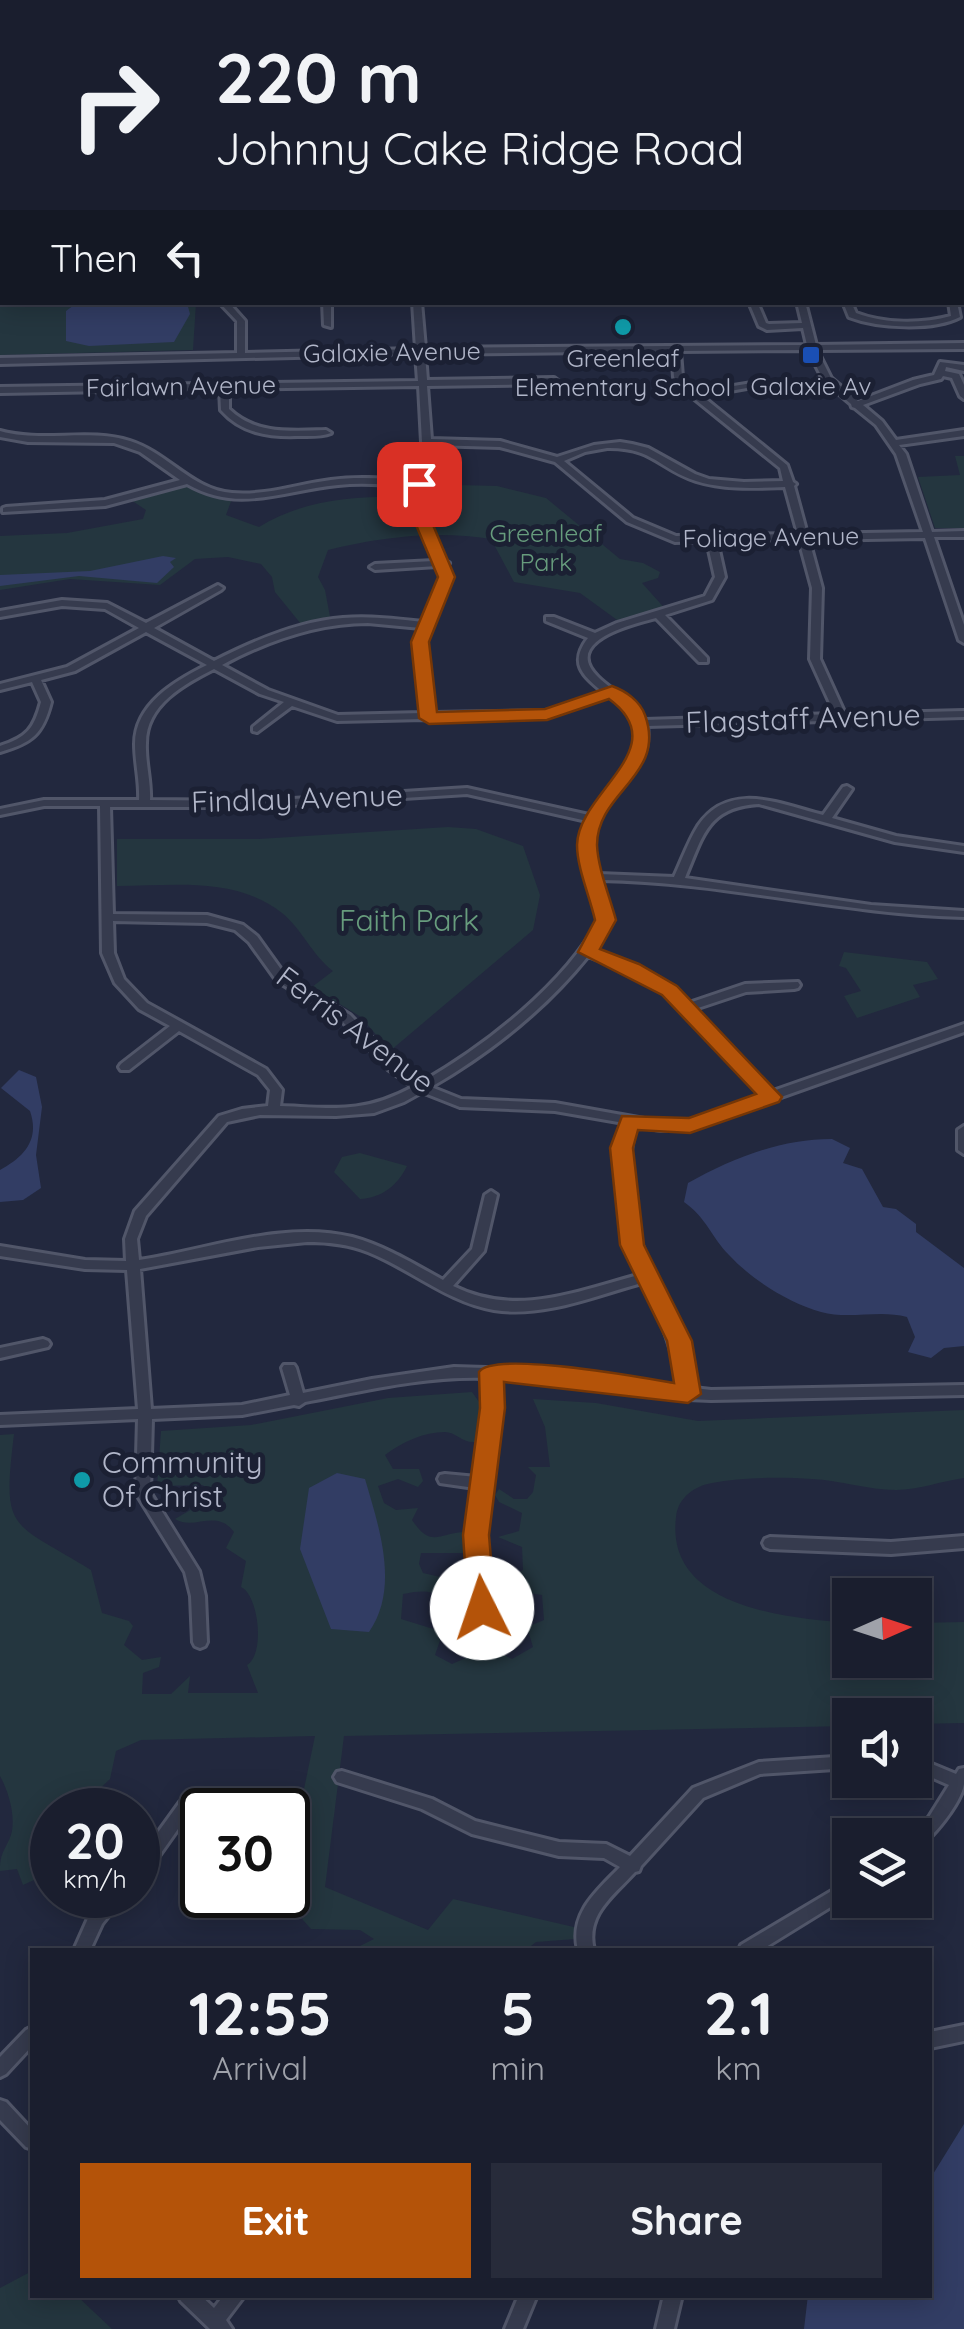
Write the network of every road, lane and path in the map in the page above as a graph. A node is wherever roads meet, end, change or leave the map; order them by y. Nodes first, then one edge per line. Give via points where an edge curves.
1 (227, 305) edge
2 (327, 305) edge
3 (417, 305) edge
4 (754, 305) edge
5 (802, 305) edge
6 (847, 305) edge
7 (953, 305) edge
8 (328, 325) dead end
9 (808, 326) junction
10 (964, 346) edge
11 (676, 350) junction
12 (420, 351) junction
13 (813, 351) junction
14 (241, 355) junction
15 (0, 361) edge
16 (942, 368) junction
17 (964, 368) edge
18 (422, 380) junction
19 (554, 381) dead end
20 (755, 384) dead end
21 (224, 385) junction
22 (0, 390) edge
23 (694, 395) junction
24 (964, 396) edge
25 (855, 404) junction
26 (326, 433) dead end
27 (964, 433) edge
28 (0, 434) edge
29 (427, 442) junction
30 (895, 443) junction
31 (558, 460) junction
32 (189, 480) junction
33 (419, 484) junction
34 (791, 484) junction
35 (6, 510) dead end
36 (927, 534) junction
37 (964, 534) edge
38 (805, 538) junction
39 (712, 540) junction
40 (444, 563) junction
41 (376, 567) dead end
42 (218, 588) dead end
43 (945, 590) junction
44 (964, 590) edge
45 (0, 614) edge
46 (659, 615) junction
47 (550, 619) dead end
48 (426, 625) junction
49 (149, 628) junction
50 (594, 637) junction
51 (964, 640) edge
52 (704, 660) dead end
53 (217, 666) junction
54 (36, 680) junction
55 (0, 687) edge
56 (612, 692) junction
57 (288, 704) junction
58 (964, 714) edge
59 (429, 718) junction
60 (842, 718) junction
61 (642, 723) junction
62 (257, 729) dead end
63 (0, 748) edge
64 (848, 789) dead end
65 (105, 804) junction
66 (144, 804) junction
67 (0, 812) edge
68 (592, 819) junction
69 (825, 820) junction
70 (964, 850) edge
71 (596, 877) junction
72 (677, 882) junction
73 (964, 914) edge
74 (106, 918) junction
75 (588, 952) junction
76 (794, 985) dead end
77 (687, 1008) junction
78 (177, 1026) junction
79 (964, 1028) edge
80 (125, 1066) dead end
81 (422, 1088) junction
82 (771, 1097) junction
83 (274, 1110) junction
84 (630, 1122) junction
85 (964, 1130) edge
86 (964, 1150) edge
87 (491, 1195) dead end
88 (0, 1251) edge
89 (131, 1265) junction
90 (647, 1276) junction
91 (444, 1287) junction
92 (42, 1344) dead end
93 (0, 1353) edge
94 (288, 1368) dead end
95 (491, 1372) junction
96 (964, 1386) edge
97 (815, 1391) junction
98 (688, 1394) junction
99 (299, 1401) junction
100 (145, 1416) junction
101 (0, 1420) edge
102 (444, 1479) dead end
103 (480, 1483) junction
104 (770, 1542) dead end
105 (964, 1542) edge
106 (482, 1608) dead end
107 (200, 1642) dead end
108 (832, 1763) edge
109 (932, 1769) edge
110 (342, 1778) dead end
111 (961, 1778) edge
112 (180, 1814) edge
113 (932, 1825) edge
114 (160, 1842) edge
115 (633, 1866) junction
116 (832, 1898) edge
117 (97, 1918) edge
118 (83, 1948) edge
119 (585, 1948) edge
120 (750, 1948) edge
121 (964, 2033) edge
122 (30, 2037) edge
123 (932, 2040) edge
124 (0, 2069) edge
125 (0, 2108) edge
126 (30, 2140) edge
127 (189, 2298) edge
128 (234, 2298) edge
129 (527, 2298) edge
130 (672, 2298) edge
131 (218, 2325) edge
132 (514, 2329) edge
133 (664, 2329) edge

1 - 14 street via 241,322
2 - 8 street
3 - 12 street
4 - 9 street via 768,327
5 - 9 street
6 - 7 street via 862,320 932,323 954,319
9 - 13 street
10 - 13 street, Galaxie Avenue
11 - 12 street, Galaxie Avenue
11 - 13 street, Galaxie Avenue
11 - 23 street via 678,377
12 - 14 street, Galaxie Avenue
12 - 18 street
13 - 25 street via 826,379
14 - 15 street, Galaxie Avenue
16 - 17 street
16 - 24 street via 956,376
16 - 25 street
18 - 19 street, Fairlawn Avenue
18 - 21 street, Fairlawn Avenue
18 - 29 street
20 - 23 street
21 - 22 street, Fairlawn Avenue
21 - 26 street via 225,410 242,426 275,434
23 - 34 street via 772,452
25 - 30 street
27 - 30 street
28 - 32 street via 128,443
29 - 31 street, Foliage Avenue via 500,444
29 - 33 street
30 - 36 street
31 - 34 street via 588,448 624,446 712,482
31 - 39 street, Foliage Avenue via 642,528
32 - 33 street via 242,497 341,481
32 - 35 street via 105,502
33 - 40 street via 417,506
34 - 38 street
36 - 37 street, Foliage Avenue
36 - 38 street, Foliage Avenue
36 - 43 street
38 - 39 street, Foliage Avenue
38 - 60 street via 817,588 815,659
39 - 46 street via 720,577 716,590 698,604
40 - 41 street
40 - 48 street via 445,590
42 - 49 street
43 - 44 street
43 - 51 street
45 - 49 street via 89,603
46 - 50 street
46 - 52 street
47 - 50 street
48 - 53 street via 331,622
48 - 59 street via 418,660
49 - 53 street
49 - 54 street
50 - 56 street via 584,664
53 - 57 street
53 - 66 street via 157,700 145,717 139,744
54 - 55 street
54 - 63 street via 46,702 36,733
56 - 59 street via 547,714
56 - 61 street
57 - 59 street via 337,718
57 - 62 street
58 - 60 street, Flagstaff Avenue
60 - 61 street, Flagstaff Avenue
61 - 68 street via 634,765
64 - 69 street
65 - 66 street, Findlay Avenue
65 - 67 street, Findlay Avenue via 37,804
65 - 74 street
66 - 68 street, Findlay Avenue via 466,791
68 - 71 street via 587,844
69 - 70 street
69 - 72 street via 758,801 724,804 709,816
71 - 72 street
71 - 75 street via 606,920
72 - 73 street
74 - 78 street via 108,953 120,980 143,1006
74 - 81 street, Ferris Avenue via 208,919 239,928 281,978 346,1018
75 - 77 street via 650,977
75 - 81 street via 535,1007
76 - 77 street via 744,988
77 - 82 street
78 - 80 street
78 - 83 street via 262,1072 276,1090
79 - 82 street, Ferris Avenue
81 - 83 street via 370,1110
81 - 84 street, Ferris Avenue via 460,1103 555,1107
82 - 84 street, Ferris Avenue via 690,1125
83 - 89 street via 242,1111 212,1128 140,1214
84 - 90 street via 622,1148 626,1216
85 - 86 street
87 - 91 street via 478,1251
88 - 89 street
89 - 91 street via 328,1238 375,1248
89 - 100 street
90 - 91 street via 516,1306 478,1302
90 - 98 street via 680,1341
92 - 93 street
94 - 99 street
95 - 98 street
95 - 99 street via 398,1379
95 - 103 street via 493,1408
96 - 97 street
96 - 97 street
97 - 98 street
99 - 100 street
100 - 101 street
100 - 107 street via 144,1493 192,1570
102 - 103 street
103 - 106 street
104 - 105 street via 890,1548
108 - 115 street via 759,1768 717,1782 683,1806
109 - 111 street
110 - 115 street via 427,1804 472,1827 559,1850 606,1852
111 - 113 street
112 - 114 street
115 - 119 street via 589,1911
116 - 120 street
117 - 118 street
121 - 123 street
122 - 124 street
125 - 126 street
127 - 131 street
128 - 131 street
129 - 132 street
130 - 133 street

